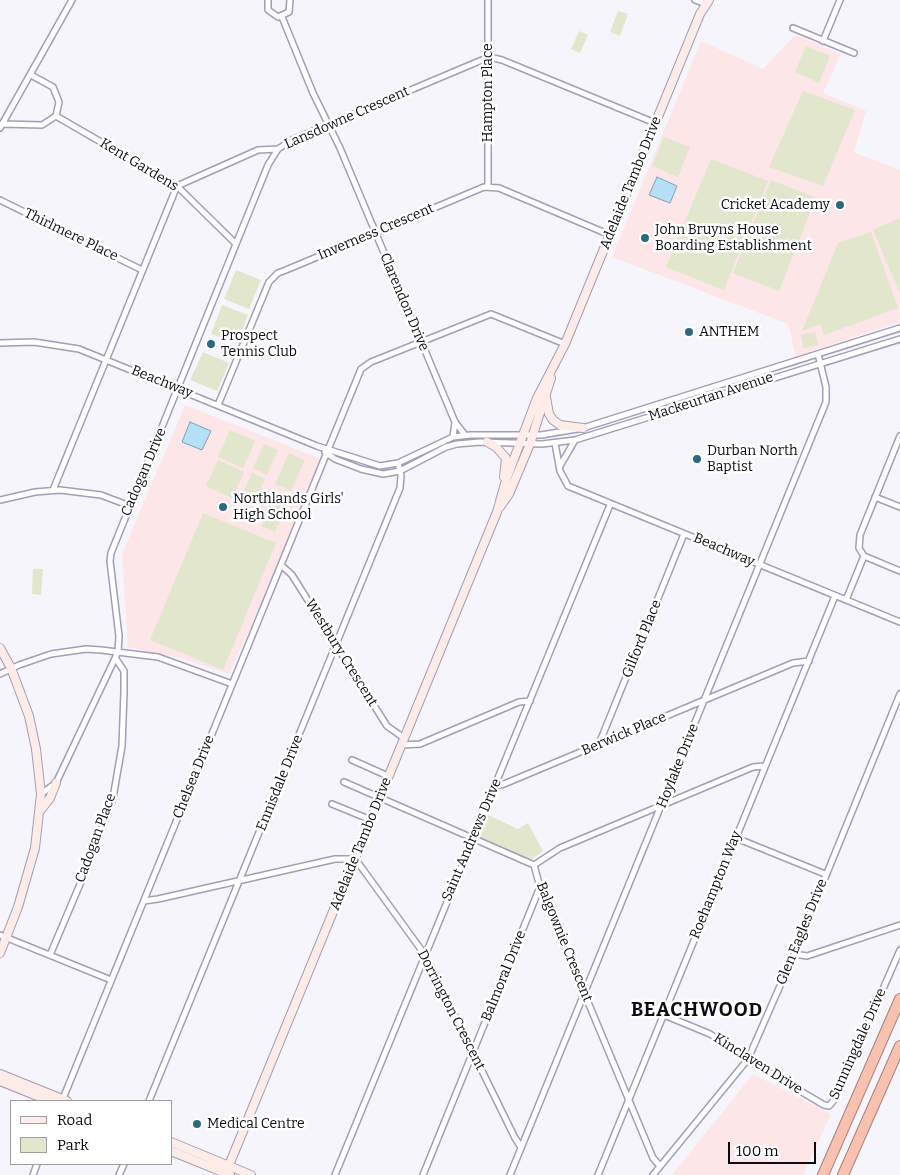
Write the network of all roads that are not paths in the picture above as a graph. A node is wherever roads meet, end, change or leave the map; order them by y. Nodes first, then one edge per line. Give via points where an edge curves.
1 (72, 0) edge
2 (268, 0) edge
3 (290, 0) edge
4 (488, 0) edge
5 (694, 0) edge
6 (840, 0) edge
7 (707, 2) edge
8 (282, 17) junction
9 (793, 28) dead end
10 (823, 41) junction
11 (854, 53) dead end
12 (489, 57) junction
13 (31, 75) junction
14 (56, 116) junction
15 (655, 123) junction
16 (329, 124) junction
17 (1, 126) edge
18 (278, 149) junction
19 (177, 186) junction
20 (488, 186) junction
21 (0, 200) edge
22 (376, 233) junction
23 (610, 235) junction
24 (236, 244) junction
25 (142, 270) junction
26 (900, 328) edge
27 (0, 336) edge
28 (900, 339) edge
29 (421, 342) junction
30 (1, 343) edge
31 (565, 344) junction
32 (818, 354) junction
33 (106, 359) junction
34 (820, 363) junction
35 (554, 367) junction
36 (179, 389) junction
37 (546, 395) junction
38 (218, 405) junction
39 (616, 418) junction
40 (455, 422) junction
41 (618, 427) junction
42 (583, 428) junction
43 (465, 435) junction
44 (522, 435) junction
45 (533, 435) junction
46 (900, 436) edge
47 (452, 437) junction
48 (575, 440) junction
49 (487, 442) junction
50 (519, 443) junction
51 (555, 443) junction
52 (530, 444) junction
53 (328, 451) junction
54 (398, 463) junction
55 (559, 467) junction
56 (400, 471) junction
57 (53, 490) junction
58 (503, 491) junction
59 (875, 497) junction
60 (0, 500) edge
61 (610, 504) junction
62 (130, 506) junction
63 (900, 508) edge
64 (497, 512) junction
65 (684, 534) junction
66 (864, 556) junction
67 (281, 565) junction
68 (760, 565) junction
69 (900, 570) edge
70 (835, 596) junction
71 (846, 600) junction
72 (900, 622) edge
73 (336, 644) junction
74 (0, 648) edge
75 (118, 652) junction
76 (116, 659) junction
77 (810, 661) junction
78 (11, 668) junction
79 (0, 674) edge
80 (232, 684) junction
81 (900, 694) edge
82 (705, 699) junction
83 (530, 701) junction
84 (402, 742) junction
85 (599, 744) junction
86 (352, 760) dead end
87 (764, 766) junction
88 (388, 776) junction
89 (344, 782) dead end
90 (56, 783) junction
91 (495, 786) junction
92 (41, 794) junction
93 (380, 797) junction
94 (332, 804) dead end
95 (662, 806) junction
96 (40, 811) junction
97 (371, 820) junction
98 (473, 838) junction
99 (736, 838) junction
100 (354, 861) junction
101 (534, 865) junction
102 (825, 874) junction
103 (239, 881) junction
104 (540, 887) junction
105 (144, 901) junction
106 (900, 925) edge
107 (2, 937) edge
108 (900, 950) edge
109 (0, 953) edge
110 (794, 954) junction
111 (50, 955) junction
112 (425, 955) junction
113 (111, 980) junction
114 (584, 992) junction
115 (900, 999) edge
116 (664, 1015) junction
117 (900, 1046) edge
118 (473, 1053) junction
119 (748, 1059) junction
120 (0, 1074) edge
121 (0, 1081) edge
122 (629, 1098) junction
123 (48, 1100) edge
124 (62, 1100) edge
125 (64, 1100) edge
126 (150, 1100) edge
127 (824, 1105) joint
128 (172, 1143) edge
129 (521, 1147) junction
130 (172, 1151) edge
131 (660, 1166) junction
132 (228, 1172) edge
133 (252, 1175) edge
134 (335, 1175) edge
135 (423, 1175) edge
136 (510, 1175) edge
137 (598, 1175) edge
138 (653, 1175) edge
139 (823, 1175) edge
140 (843, 1175) edge

1 - 13 street
2 - 8 street, Clarendon Drive via 270,14
3 - 8 street via 291,8
4 - 12 street, Hampton Place
5 - 7 street
6 - 10 street
7 - 15 street, Adelaide Tambo Drive
8 - 16 street, Clarendon Drive
9 - 10 street
10 - 11 street
12 - 15 street
12 - 16 street, Lansdowne Crescent
12 - 20 street, Hampton Place
13 - 14 street via 53,87 59,102
13 - 17 street
14 - 17 street via 42,126
14 - 19 street, Kent Gardens
15 - 23 street, Adelaide Tambo Drive
16 - 18 street, Lansdowne Crescent
16 - 22 street, Clarendon Drive
18 - 19 street, Lansdowne Crescent via 258,150
18 - 24 street, Cadogan Drive via 268,165
19 - 24 street, Kent Gardens
19 - 25 street
20 - 22 street, Inverness Crescent
20 - 23 street
21 - 25 street, Thirlmere Place
22 - 29 street, Clarendon Drive
22 - 38 street, Inverness Crescent via 273,278
23 - 31 street, Adelaide Tambo Drive
24 - 36 street, Cadogan Drive
25 - 33 street
26 - 32 street, Mackeurtan Avenue
27 - 30 street
28 - 34 street, Mackeurtan Avenue
29 - 31 street, Chelsea Drive via 491,314
29 - 40 street, Clarendon Drive
29 - 53 street, Chelsea Drive via 370,362 361,369
30 - 33 street, Beachway via 59,345
31 - 35 street, Adelaide Tambo Drive
32 - 34 street, Hoylake Drive
32 - 39 street, Mackeurtan Avenue
33 - 36 street, Beachway
33 - 57 street
34 - 41 street, Mackeurtan Avenue
34 - 68 street, Hoylake Drive via 826,402
35 - 37 street, Adelaide Tambo Drive
35 - 44 street, Adelaide Tambo Drive
36 - 38 street, Beachway
36 - 62 street, Cadogan Drive
37 - 42 street via 553,420 560,425
37 - 45 street, Adelaide Tambo Drive
38 - 53 street, Beachway
39 - 41 street
39 - 42 street, Mackeurtan Avenue
40 - 43 street, Clarendon Drive
40 - 47 street
41 - 48 street, Mackeurtan Avenue
42 - 45 street, Mackeurtan Avenue
43 - 44 street, Beachway
43 - 47 street, Beachway
44 - 45 street, Mackeurtan Avenue
44 - 50 street, Adelaide Tambo Drive
45 - 52 street, Adelaide Tambo Drive
46 - 59 street
47 - 54 street, Beachway
48 - 51 street, Mackeurtan Avenue
48 - 55 street
49 - 50 street, Beachway
49 - 56 street, Beachway via 446,447
49 - 58 street via 506,458
50 - 52 street, Mackeurtan Avenue
50 - 58 street, Adelaide Tambo Drive
51 - 52 street, Mackeurtan Avenue
51 - 55 street, Beachway
52 - 64 street, Adelaide Tambo Drive via 509,494
53 - 54 street, Beachway via 373,465
53 - 56 street, Beachway via 335,459 372,473
53 - 67 street, Chelsea Drive
54 - 56 street, Ennisdale Drive
55 - 61 street, Beachway via 568,486
56 - 73 street, Ennisdale Drive via 400,488
57 - 60 street
57 - 62 street via 101,495
58 - 64 street, Adelaide Tambo Drive
59 - 63 street
59 - 66 street via 859,541
61 - 65 street, Beachway
61 - 83 street, Saint Andrews Drive
62 - 75 street, Cadogan Drive via 110,561
64 - 84 street, Adelaide Tambo Drive
65 - 68 street, Beachway
65 - 85 street, Gilford Place
66 - 69 street
66 - 71 street
67 - 73 street, Westbury Crescent via 292,574
67 - 80 street, Chelsea Drive
68 - 70 street, Beachway
68 - 82 street, Hoylake Drive
70 - 71 street, Beachway
70 - 77 street, Roehampton Way
71 - 72 street, Beachway
73 - 84 street, Westbury Crescent via 387,726
73 - 103 street, Ennisdale Drive
74 - 78 street
75 - 76 street, Cadogan Drive
75 - 78 street via 67,651
75 - 80 street via 158,658
76 - 90 street, Cadogan Drive
76 - 111 street, Cadogan Place via 124,671 124,692 122,746 113,798 90,863
77 - 82 street, Berwick Place via 793,663
77 - 87 street, Roehampton Way
78 - 79 street
78 - 92 street via 34,732
80 - 105 street, Chelsea Drive
81 - 102 street, Glen Eagles Drive
82 - 85 street, Berwick Place
82 - 95 street, Hoylake Drive
83 - 84 street via 519,702 420,744
83 - 91 street, Saint Andrews Drive
84 - 88 street, Adelaide Tambo Drive
85 - 91 street, Berwick Place
86 - 88 street
87 - 95 street, Balgownie Crescent via 753,767
87 - 99 street, Roehampton Way
88 - 93 street, Adelaide Tambo Drive
89 - 93 street
90 - 92 street, Cadogan Drive
90 - 96 street
91 - 98 street, Saint Andrews Drive
92 - 96 street
93 - 97 street, Adelaide Tambo Drive
93 - 98 street
94 - 97 street
95 - 101 street, Balgownie Crescent via 560,848
95 - 114 street, Hoylake Drive
96 - 107 street via 35,848 21,893
97 - 100 street, Adelaide Tambo Drive
98 - 101 street
98 - 112 street, Saint Andrews Drive
99 - 102 street
99 - 116 street, Roehampton Way
100 - 103 street via 336,859
100 - 112 street, Dorrington Crescent via 364,868
100 - 132 street, Adelaide Tambo Drive
101 - 104 street, Balgownie Crescent
102 - 110 street, Glen Eagles Drive
103 - 105 street
103 - 126 street, Ennisdale Drive
104 - 114 street, Balgownie Crescent
104 - 118 street, Balmoral Drive
105 - 113 street, Chelsea Drive
106 - 110 street via 807,956
107 - 109 street
107 - 111 street
108 - 127 street, Sunningdale Drive via 835,1099 829,1106
110 - 119 street, Glen Eagles Drive
111 - 113 street
112 - 118 street, Dorrington Crescent
112 - 134 street, Saint Andrews Drive
113 - 125 street, Chelsea Drive
114 - 122 street, Balgownie Crescent
114 - 129 street, Hoylake Drive
115 - 139 highway
116 - 119 street, Kinclaven Drive via 710,1034
116 - 122 street, Roehampton Way
117 - 140 highway
118 - 129 street, Dorrington Crescent
118 - 135 street, Balmoral Drive
119 - 127 street, Kinclaven Drive
119 - 131 street, Glen Eagles Drive
120 - 124 street
121 - 123 street
122 - 131 street, Balgownie Crescent via 653,1158
122 - 137 street, Roehampton Way
128 - 132 street
129 - 136 street, Hoylake Drive
130 - 132 street
131 - 138 street, Glen Eagles Drive
132 - 133 street

